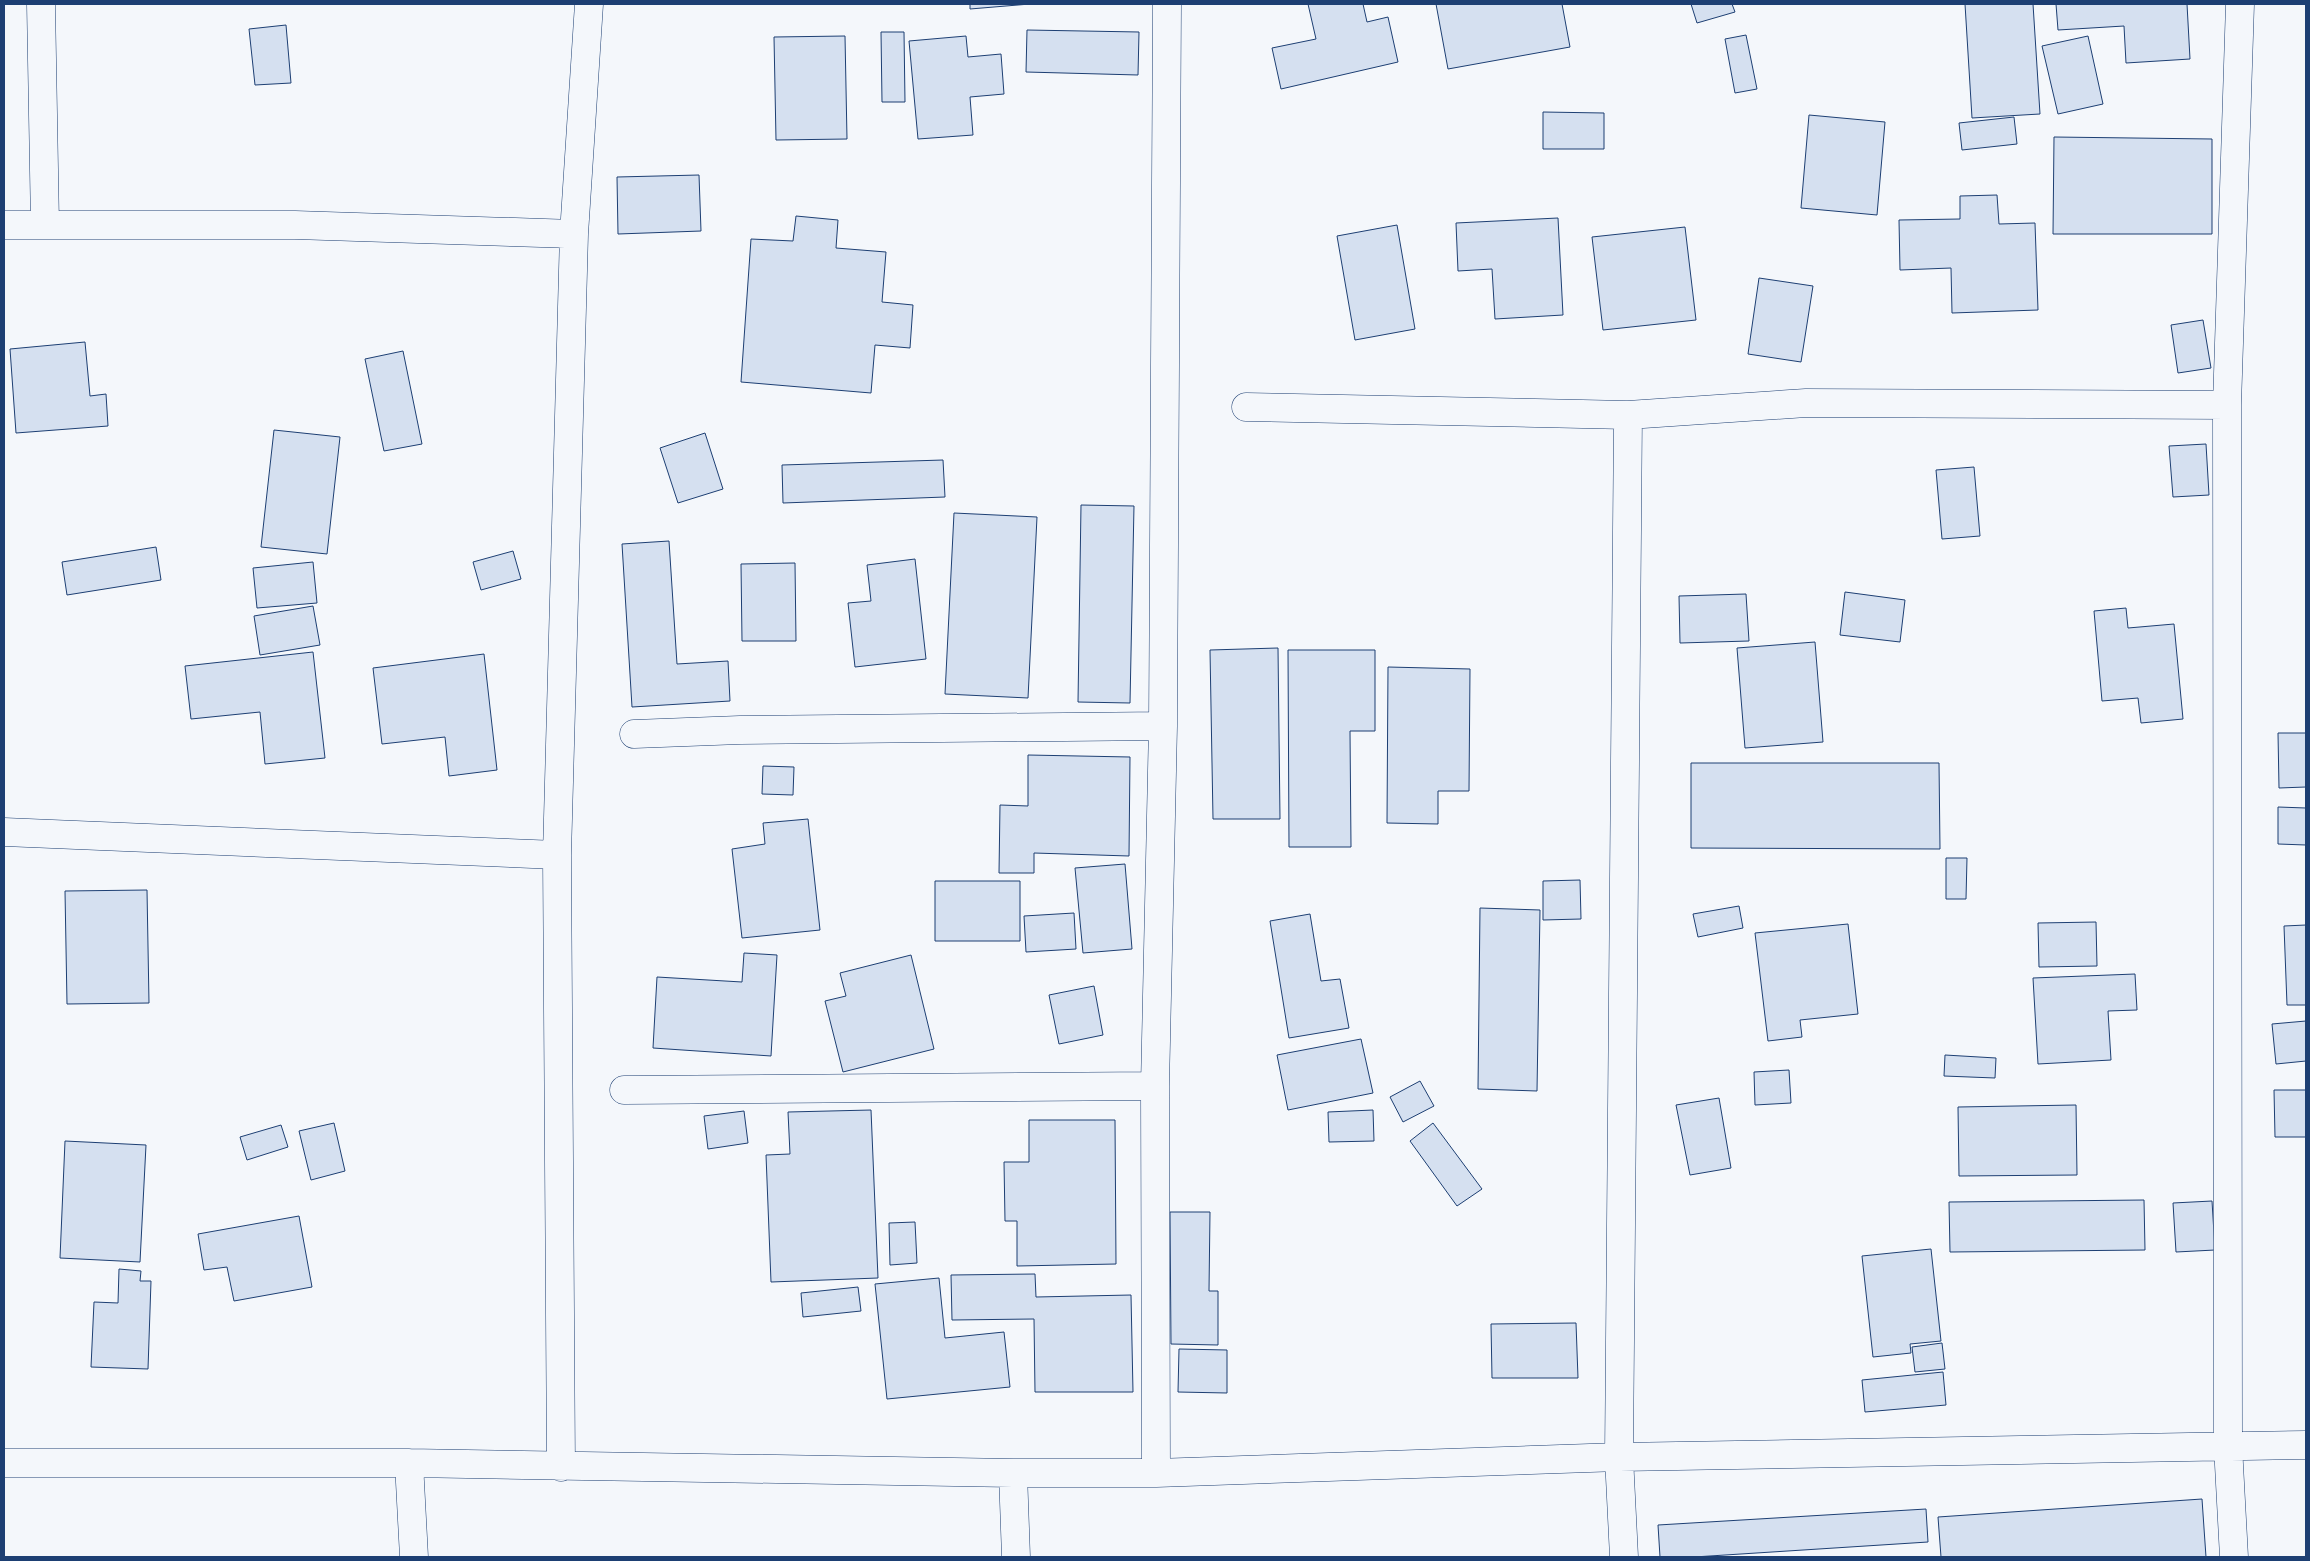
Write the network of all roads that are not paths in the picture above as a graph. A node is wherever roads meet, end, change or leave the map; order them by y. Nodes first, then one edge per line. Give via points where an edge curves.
1 (40, 4) edge
2 (589, 4) edge
3 (1167, 4) edge
4 (2240, 4) edge
5 (4, 225) edge
6 (46, 225) junction
7 (574, 234) junction
8 (2227, 405) junction
9 (1246, 407) dead end
10 (1628, 415) junction
11 (1163, 726) junction
12 (634, 734) dead end
13 (4, 832) edge
14 (557, 854) junction
15 (1155, 1086) junction
16 (624, 1090) dead end
17 (2306, 1445) edge
18 (2228, 1446) junction
19 (1619, 1456) junction
20 (4, 1463) edge
21 (409, 1463) junction
22 (561, 1467) junction
23 (1014, 1473) junction
24 (1156, 1474) junction
25 (414, 1557) edge
26 (1016, 1557) edge
27 (1624, 1557) edge
28 (2234, 1557) edge

1 - 6 street
2 - 7 street
3 - 11 street
4 - 8 street
5 - 6 street
6 - 7 street via 295,226
7 - 14 street
8 - 10 street via 1806,403
8 - 18 street
9 - 10 street
10 - 19 street
11 - 12 street
11 - 15 street
13 - 14 street
14 - 22 street
15 - 16 street
15 - 24 street
17 - 18 street
18 - 19 street
18 - 28 street
19 - 24 street
19 - 27 street
20 - 21 street
21 - 22 street
21 - 25 street
22 - 23 street
23 - 24 street
23 - 26 street

